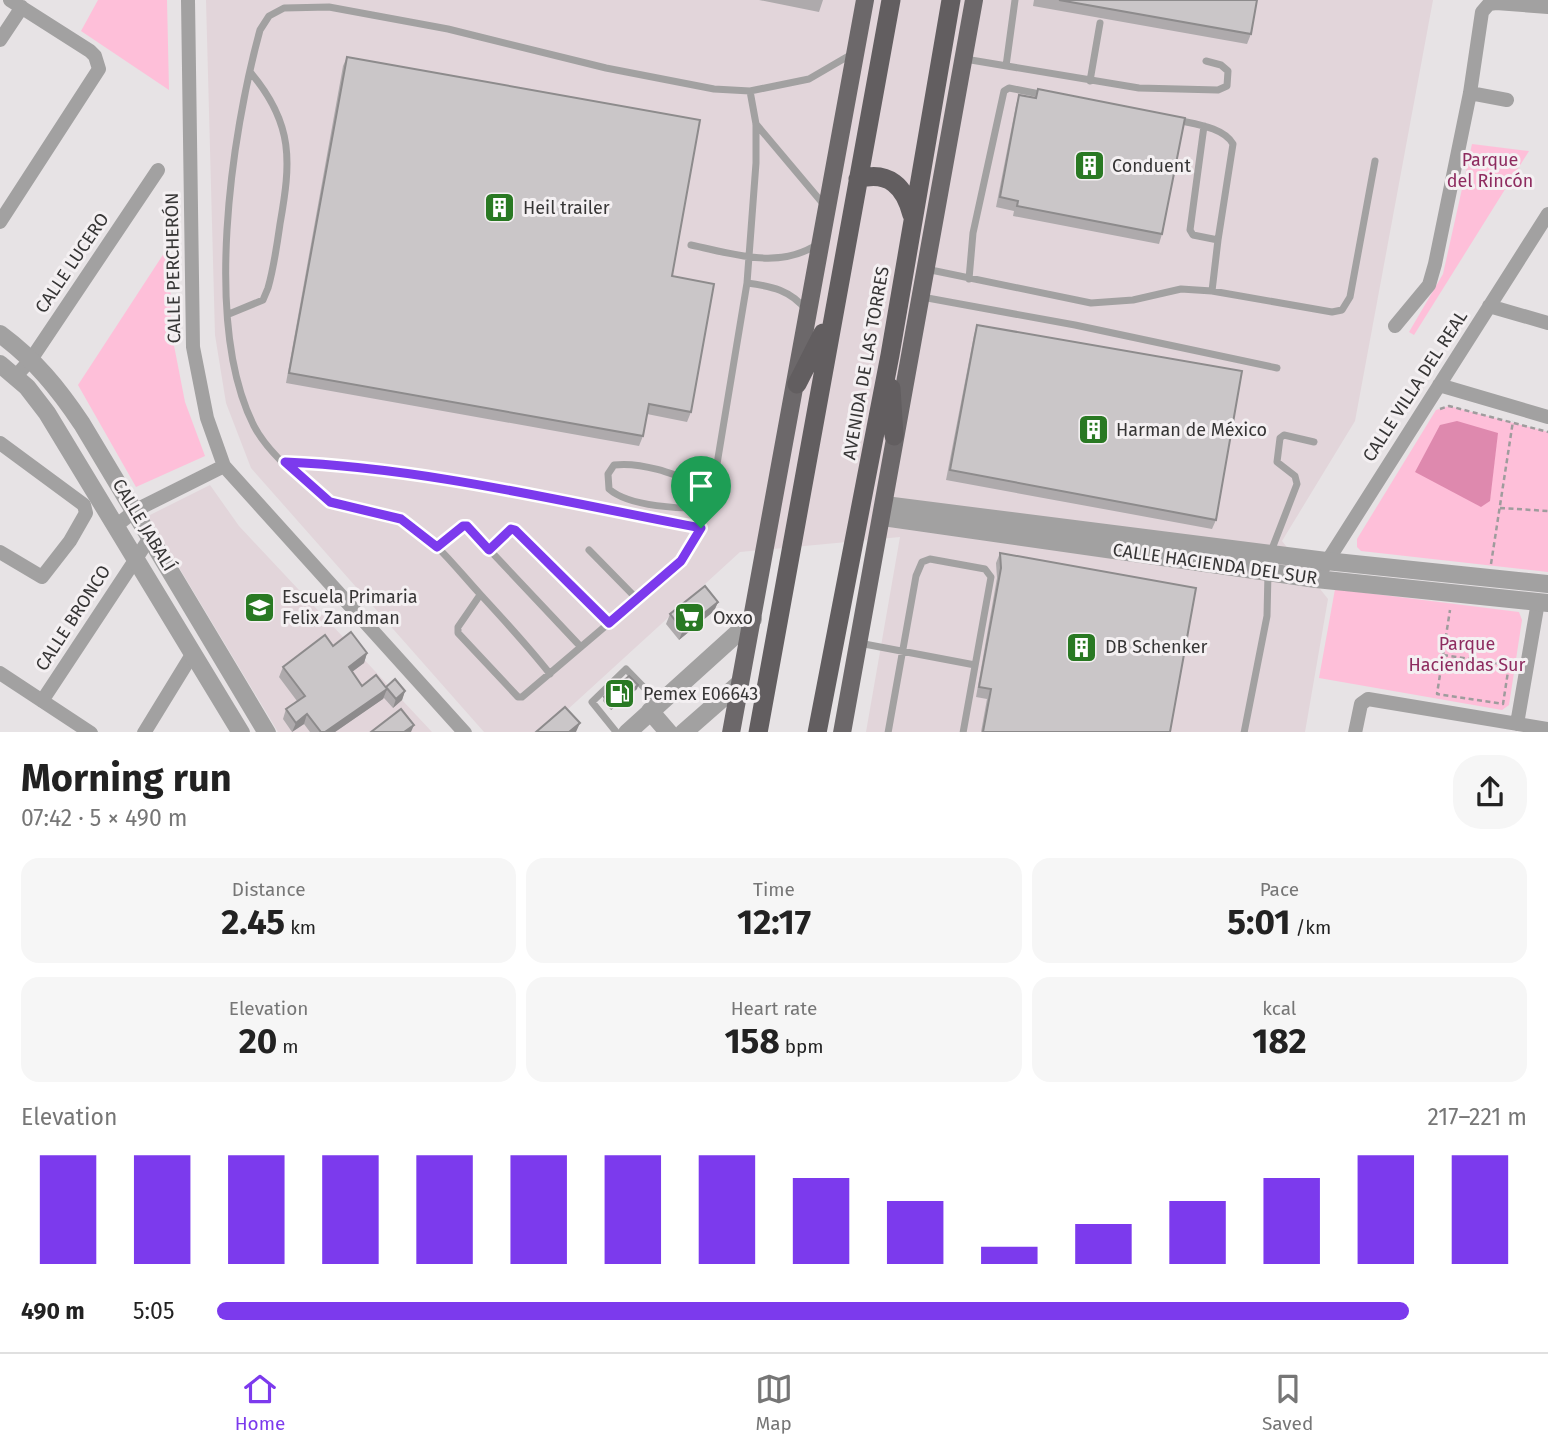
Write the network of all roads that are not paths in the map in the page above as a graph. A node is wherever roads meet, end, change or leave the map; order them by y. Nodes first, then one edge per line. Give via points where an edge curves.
1 (188, 0) edge
2 (865, 0) edge
3 (891, 0) edge
4 (951, 0) edge
5 (974, 0) edge
6 (1015, 0) edge
7 (16, 4) edge
8 (1539, 5) edge
9 (1100, 23) dead end
10 (0, 40) edge
11 (856, 52) junction
12 (965, 59) junction
13 (1206, 61) dead end
14 (1006, 66) junction
15 (251, 73) junction
16 (1090, 81) junction
17 (750, 91) junction
18 (1471, 93) junction
19 (1061, 98) edge
20 (1507, 100) dead end
21 (1165, 118) edge
22 (756, 124) junction
23 (1204, 125) junction
24 (1375, 161) dead end
25 (158, 170) dead end
26 (858, 179) junction
27 (828, 209) junction
28 (1548, 214) edge
29 (913, 220) junction
30 (0, 222) edge
31 (1544, 228) edge
32 (1218, 240) junction
33 (822, 241) junction
34 (691, 245) dead end
35 (749, 258) junction
36 (925, 269) junction
37 (969, 279) junction
38 (747, 283) junction
39 (1212, 291) junction
40 (921, 297) junction
41 (1489, 306) junction
42 (229, 314) junction
43 (809, 314) junction
44 (832, 316) junction
45 (1548, 323) edge
46 (1395, 326) dead end
47 (0, 334) edge
48 (890, 355) junction
49 (32, 358) junction
50 (0, 364) edge
51 (1277, 368) dead end
52 (16, 376) junction
53 (797, 384) junction
54 (1439, 385) junction
55 (1548, 418) edge
56 (894, 436) junction
57 (1314, 442) dead end
58 (0, 443) edge
59 (285, 462) junction
60 (224, 466) junction
61 (712, 489) junction
62 (708, 508) junction
63 (136, 510) junction
64 (884, 511) junction
65 (117, 524) junction
66 (701, 528) junction
67 (151, 536) junction
68 (437, 547) junction
69 (489, 550) junction
70 (589, 550) dead end
71 (0, 552) edge
72 (136, 556) junction
73 (1326, 561) junction
74 (1269, 562) junction
75 (1316, 579) junction
76 (1548, 584) edge
77 (480, 594) junction
78 (638, 600) junction
79 (1543, 603) edge
80 (752, 619) junction
81 (609, 623) junction
82 (858, 643) junction
83 (580, 646) junction
84 (904, 651) junction
85 (193, 653) junction
86 (975, 665) junction
87 (0, 673) edge
88 (550, 674) junction
89 (740, 683) junction
90 (42, 701) junction
91 (654, 707) junction
92 (1517, 723) junction
93 (1548, 729) edge
94 (89, 732) edge
95 (145, 732) edge
96 (240, 732) edge
97 (266, 732) edge
98 (464, 732) edge
99 (616, 732) edge
100 (628, 732) edge
101 (668, 732) edge
102 (683, 732) edge
103 (731, 732) edge
104 (758, 732) edge
105 (817, 732) edge
106 (842, 732) edge
107 (888, 732) edge
108 (963, 732) edge
109 (1244, 732) edge
110 (1355, 732) edge

1 - 60 street, CALLE PERCHERÓN via 193,347 207,418
2 - 11 main road
3 - 26 highway
4 - 29 highway, AVENIDA DE LAS TORRES
5 - 12 main road
6 - 14 lane
7 - 10 street
7 - 30 street via 95,56 97,76
8 - 18 street via 1496,3 1484,8
9 - 16 lane
11 - 17 lane via 808,79
11 - 27 main road
12 - 14 lane
12 - 36 main road
13 - 16 lane via 1228,71 1227,86 1218,90 1160,89
14 - 16 lane
15 - 17 lane via 260,30 269,16 284,8 309,6 448,29 714,89
15 - 42 lane via 229,208
15 - 42 lane via 274,105 284,130 287,177 268,288 254,306
17 - 22 lane
18 - 20 street
18 - 46 street via 1429,285
19 - 37 lane via 1009,88 1003,91 973,233
21 - 23 lane
22 - 27 lane
22 - 35 lane
23 - 32 lane via 1229,137 1233,144
23 - 32 lane via 1190,230 1193,235
24 - 39 lane via 1350,297 1342,310
25 - 49 street, CALLE LUCERO
26 - 29 highway via 878,176 897,184 908,200
26 - 44 highway
27 - 33 main road
28 - 31 street, CALLE VILLA DEL REAL
29 - 48 highway, AVENIDA DE LAS TORRES
31 - 41 street, CALLE VILLA DEL REAL
32 - 39 lane
33 - 35 lane via 798,255
33 - 43 main road
34 - 35 lane
35 - 38 lane
36 - 37 lane
36 - 40 main road
37 - 39 lane via 1091,303 1181,289
38 - 43 lane via 779,289
38 - 61 lane
40 - 51 lane
40 - 56 main road
41 - 45 street
41 - 54 street, CALLE VILLA DEL REAL
42 - 59 lane via 237,377 253,425
43 - 53 main road
44 - 53 highway
44 - 104 highway
47 - 49 street, CALLE JABALÍ
48 - 56 highway
48 - 105 highway, AVENIDA DE LAS TORRES
49 - 52 street, CALLE LUCERO
49 - 63 street, CALLE JABALÍ via 62,393
50 - 52 street, CALLE JABALÍ
52 - 65 street, CALLE JABALÍ via 47,413
53 - 80 main road
54 - 55 street via 1513,415
54 - 73 street, CALLE VILLA DEL REAL
56 - 64 main road
57 - 74 lane via 1280,438 1277,462 1295,476 1297,484
58 - 71 street via 84,505 86,513 42,577
59 - 66 lane via 370,469
59 - 68 lane via 330,502 401,519
60 - 63 street
60 - 98 street, CALLE PERCHERÓN
61 - 62 lane
61 - 62 lane via 630,465 614,465 608,474 609,489 624,497 669,507
62 - 66 lane
63 - 65 street
63 - 67 street, CALLE JABALÍ
64 - 74 street, CALLE HACIENDA DEL SUR
64 - 82 main road
65 - 72 street, CALLE JABALÍ
66 - 78 lane via 681,561
67 - 72 street, CALLE BRONCO
67 - 97 street, CALLE JABALÍ
68 - 69 lane via 467,526
68 - 77 lane
69 - 81 lane via 515,530
69 - 83 lane
70 - 78 lane
72 - 85 street, CALLE JABALÍ
72 - 90 street, CALLE BRONCO
73 - 74 street, CALLE HACIENDA DEL SUR
73 - 75 street, CALLE VILLA DEL REAL
73 - 76 street, CALLE HACIENDA DEL SUR
74 - 75 street, CALLE HACIENDA DEL SUR
74 - 109 lane via 1267,615
75 - 79 street, CALLE HACIENDA DEL SUR
77 - 88 lane
77 - 88 lane via 458,633 518,697
78 - 81 lane
79 - 92 street
80 - 89 main road
80 - 91 street
81 - 83 lane
82 - 84 lane
82 - 106 main road
83 - 88 lane
84 - 86 lane
84 - 86 lane via 922,562 930,559 985,569 990,572 990,582
84 - 107 lane
85 - 95 street
85 - 96 street, CALLE JABALÍ
86 - 108 lane
87 - 90 street
89 - 102 street
89 - 103 main road
90 - 94 street
91 - 99 lane via 626,669 592,702
91 - 100 street
91 - 101 street
92 - 93 street
92 - 110 street via 1364,700

